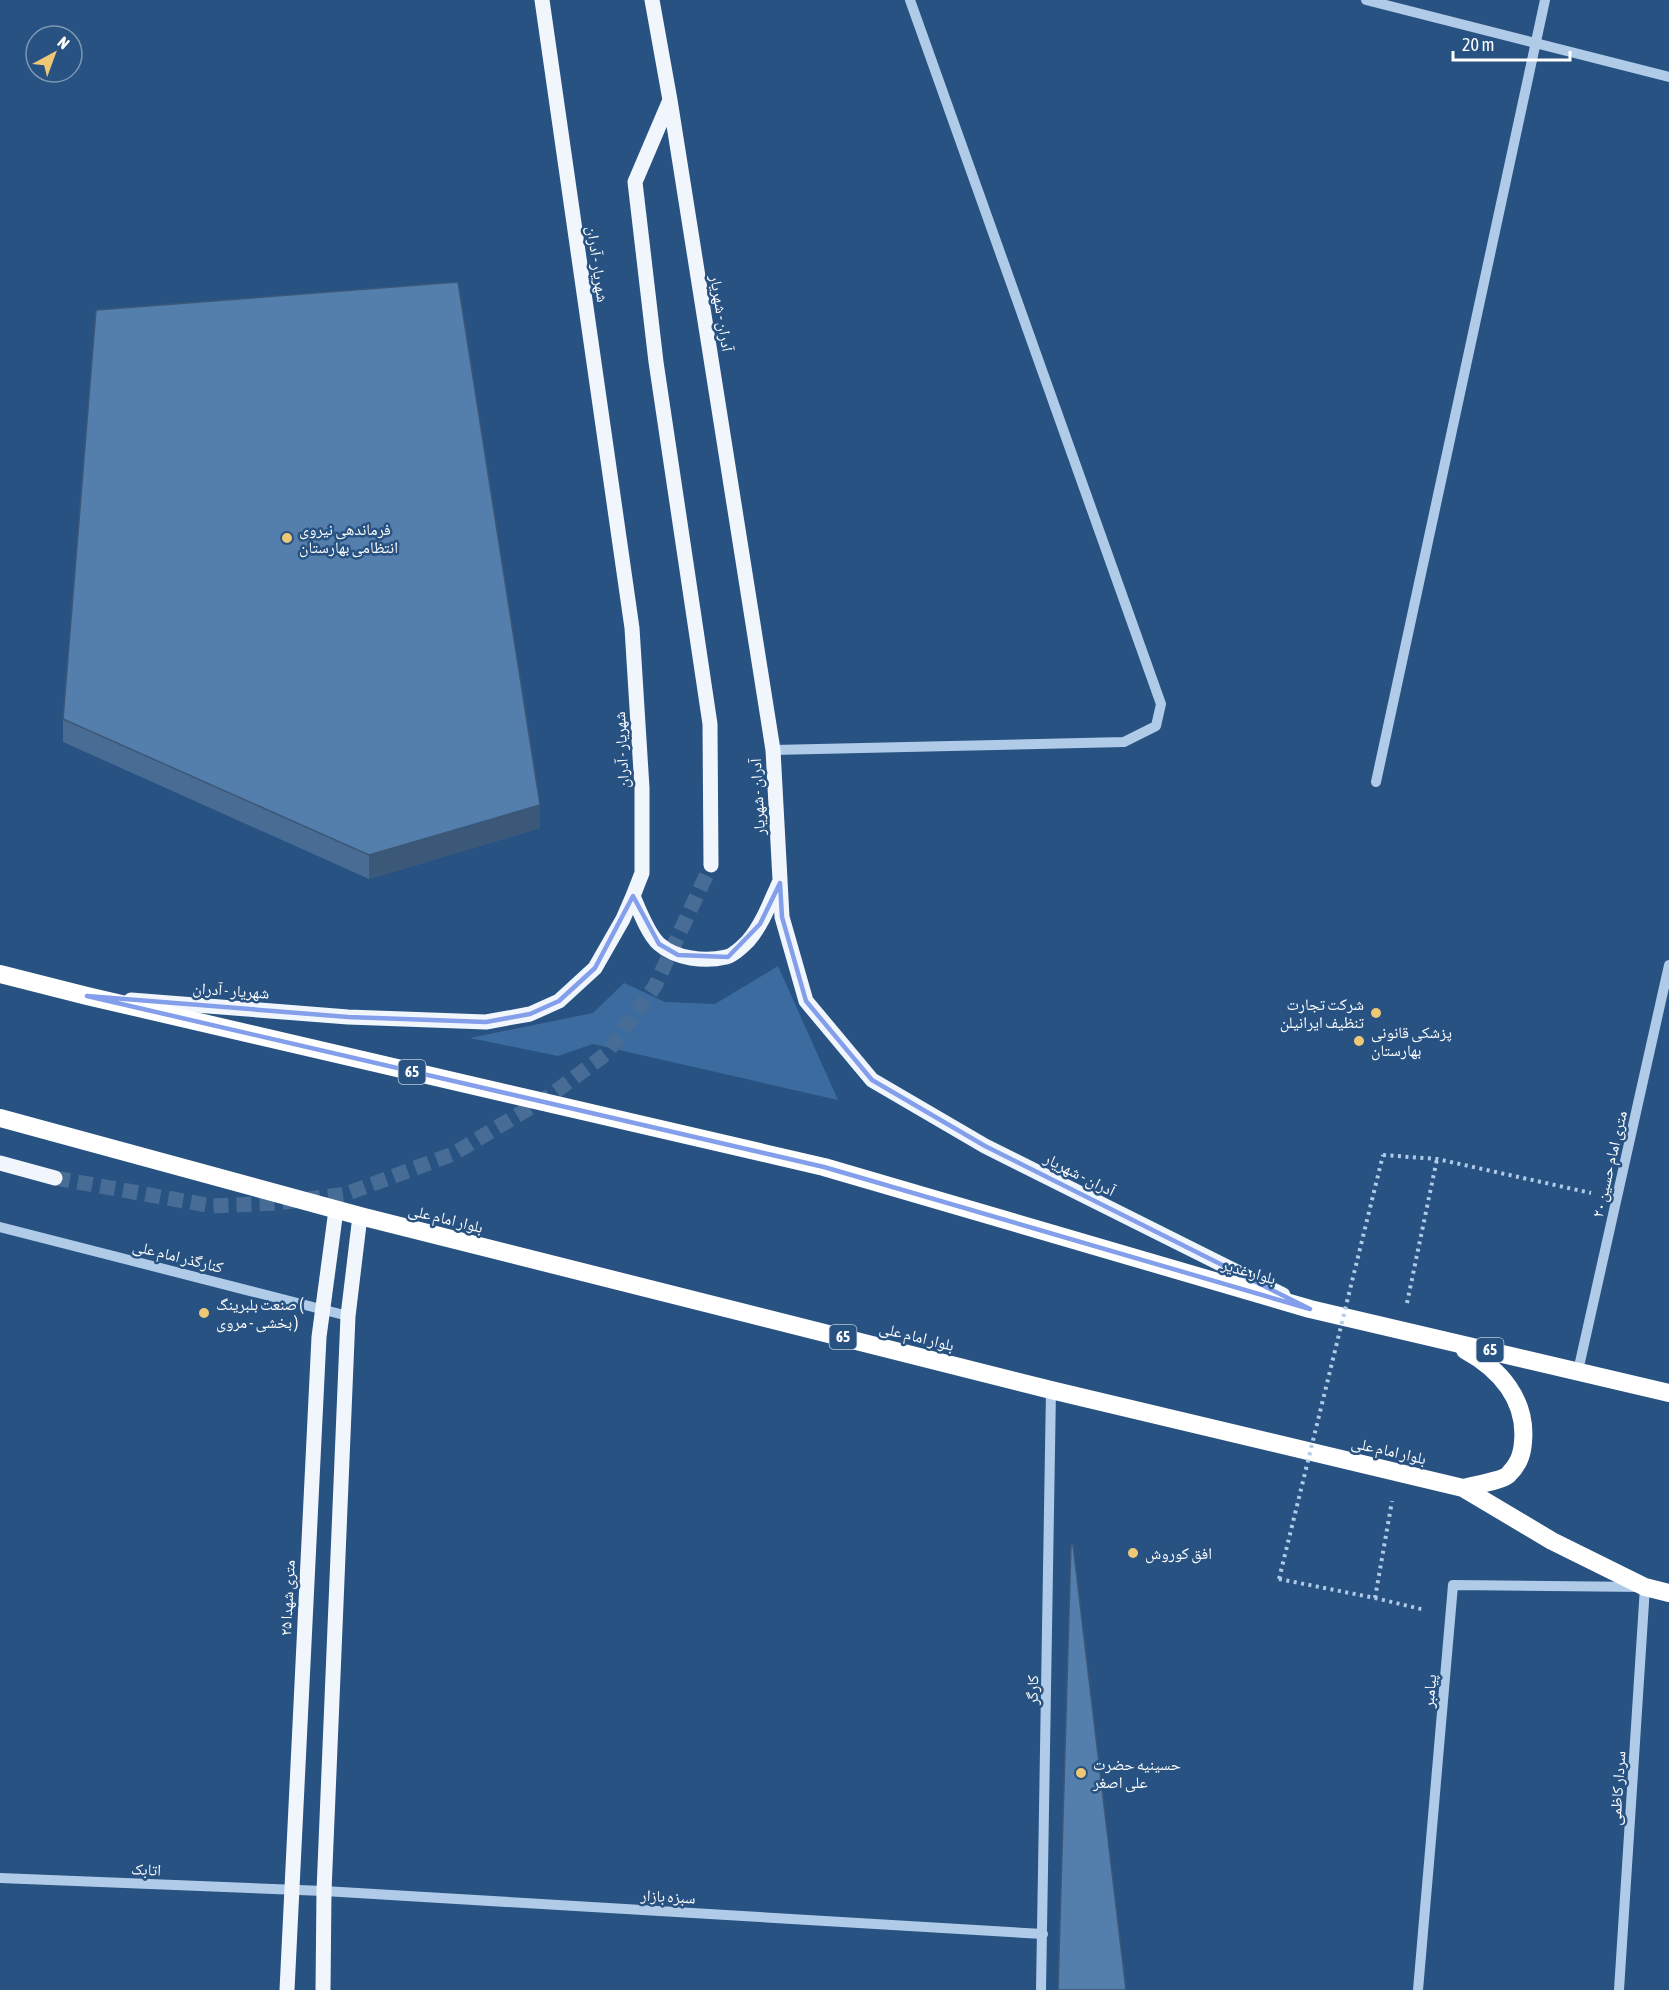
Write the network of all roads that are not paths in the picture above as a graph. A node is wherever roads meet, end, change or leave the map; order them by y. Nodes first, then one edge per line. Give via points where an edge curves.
1 (542, 0) edge
2 (652, 0) edge
3 (910, 0) edge
4 (1366, 0) edge
5 (1545, 0) edge
6 (1536, 43) junction
7 (1669, 77) edge
8 (670, 100) junction
9 (773, 750) junction
10 (1376, 782) dead end
11 (711, 865) tunnel mouth
12 (780, 882) junction
13 (633, 896) junction
14 (1669, 965) edge
15 (0, 974) edge
16 (87, 996) junction
17 (0, 1118) edge
18 (0, 1163) edge
19 (55, 1178) tunnel mouth
20 (336, 1210) junction
21 (360, 1216) junction
22 (0, 1227) edge
23 (1310, 1309) junction
24 (322, 1310) junction
25 (348, 1316) junction
26 (1446, 1339) junction
27 (1578, 1371) junction
28 (1051, 1390) junction
29 (1669, 1392) edge
30 (1463, 1488) junction
31 (1645, 1587) junction
32 (1669, 1593) edge
33 (0, 1878) edge
34 (290, 1891) junction
35 (324, 1891) junction
36 (1043, 1934) junction
37 (287, 1990) edge
38 (323, 1990) edge
39 (1041, 1990) edge
40 (1419, 1990) edge
41 (1619, 1990) edge

1 - 13 main road, شهریار - آدران via 632,628 642,788 642,873
2 - 8 main road, آدران - شهریار
3 - 9 street via 1161,704 1156,726 1124,741
4 - 6 street
5 - 6 street
6 - 7 street
6 - 10 street
8 - 9 main road, آدران - شهریار
8 - 11 main road via 635,182 656,362 710,724
9 - 12 main road, آدران - شهریار
12 - 13 main road via 760,924 748,941 728,957 702,959 678,955 658,944
12 - 23 main road, آدران - شهریار via 782,917 806,1001 872,1080 985,1146
13 - 16 main road, شهریار - آدران via 595,968 560,1001 530,1014 486,1022 348,1017
14 - 27 street, ۲۰ متری امام حسین
15 - 16 highway, 65
16 - 23 highway, بلوار غدیر / 65 via 824,1167
17 - 20 highway, بلوار امام علی / 65
18 - 19 main road
20 - 21 highway, بلوار امام علی / 65
20 - 24 main road, ۲۵ متری شهدا
21 - 25 main road
21 - 28 highway, بلوار امام علی / 65
22 - 24 street, کنارگذر امام علی
23 - 26 highway, بلوار غدیر / 65
24 - 25 street, کنارگذر امام علی
24 - 34 main road, ۲۵ متری شهدا
25 - 35 main road
26 - 27 highway, بلوار غدیر / 65
26 - 30 highway via 1483,1359 1502,1377 1518,1400 1525,1428 1522,1458 1506,1477
27 - 29 highway, بلوار غدیر / 65
28 - 30 highway, بلوار امام علی / 65
28 - 36 street, کارگر
30 - 31 highway, بلوار امام علی / 65 via 1552,1541
31 - 32 highway, بلوار امام علی / 65
31 - 40 street, پیامبر via 1453,1585
31 - 41 street, سردار کاظمی
33 - 34 street, اتابک
34 - 35 street, سبزه بازار
34 - 37 main road, ۲۵ متری شهدا
35 - 36 street, سبزه بازار
35 - 38 main road
36 - 39 street, کارگر

